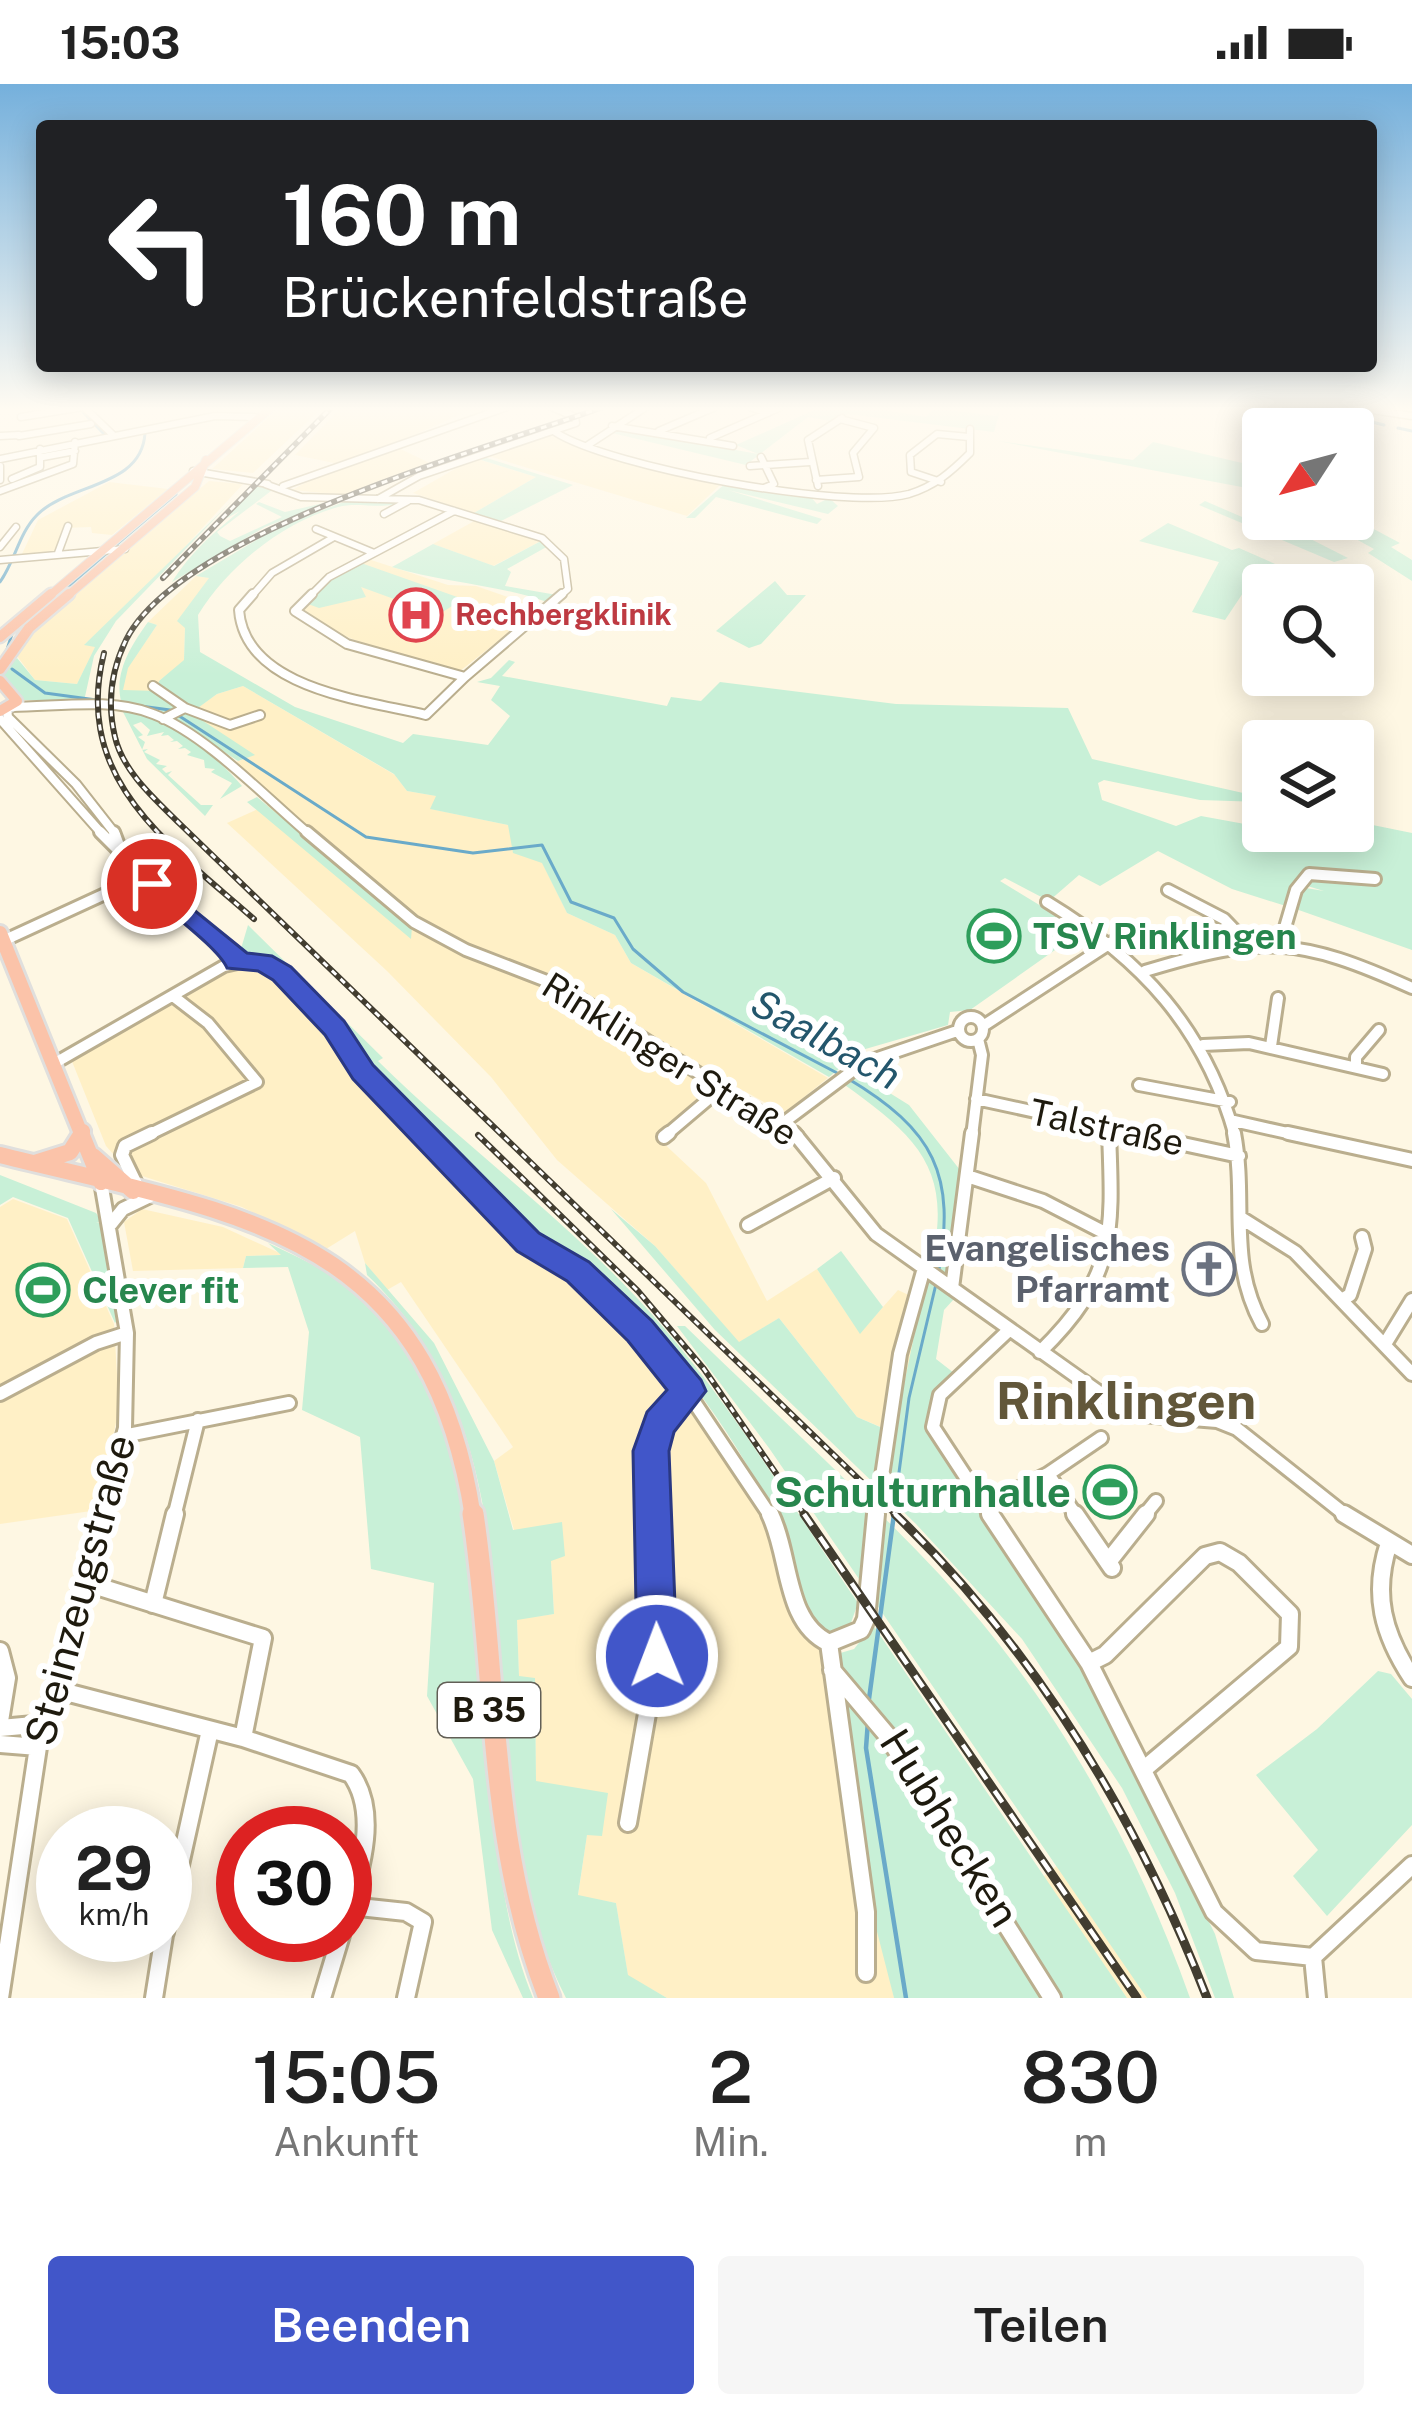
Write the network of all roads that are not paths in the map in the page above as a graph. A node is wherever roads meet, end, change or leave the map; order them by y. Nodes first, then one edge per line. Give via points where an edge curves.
1 (164, 496) edge
2 (185, 496) edge
3 (310, 496) edge
4 (383, 496) edge
5 (805, 496) edge
6 (891, 496) edge
7 (378, 499) junction
8 (818, 499) joint
9 (411, 500) junction
10 (454, 511) junction
11 (384, 514) dead end
12 (68, 526) dead end
13 (0, 528) edge
14 (316, 529) dead end
15 (334, 537) junction
16 (0, 547) edge
17 (104, 548) junction
18 (125, 549) junction
19 (58, 553) junction
20 (374, 554) junction
21 (8, 559) edge
22 (0, 637) edge
23 (0, 669) edge
24 (465, 677) junction
25 (0, 681) edge
26 (153, 686) dead end
27 (7, 709) edge
28 (184, 709) junction
29 (260, 715) dead end
30 (166, 718) junction
31 (63, 782) junction
32 (122, 837) junction
33 (107, 842) junction
34 (123, 856) junction
35 (144, 876) junction
36 (1375, 879) dead end
37 (1168, 890) dead end
38 (1047, 902) dead end
39 (3, 936) edge
40 (1245, 941) junction
41 (1281, 941) junction
42 (1112, 942) junction
43 (236, 962) junction
44 (1145, 971) junction
45 (1412, 988) edge
46 (173, 996) junction
47 (1278, 998) dead end
48 (1379, 1030) dead end
49 (957, 1031) junction
50 (981, 1032) junction
51 (1203, 1045) junction
52 (1271, 1046) junction
53 (56, 1063) junction
54 (1356, 1066) junction
55 (1383, 1074) dead end
56 (1139, 1084) dead end
57 (724, 1086) junction
58 (976, 1099) junction
59 (1230, 1102) junction
60 (1234, 1121) junction
61 (783, 1123) junction
62 (1109, 1126) junction
63 (83, 1131) junction
64 (664, 1137) dead end
65 (0, 1155) edge
66 (93, 1156) junction
67 (1239, 1156) junction
68 (1412, 1160) edge
69 (30, 1163) junction
70 (967, 1176) junction
71 (835, 1178) junction
72 (101, 1182) junction
73 (141, 1193) junction
74 (1240, 1218) junction
75 (111, 1224) junction
76 (748, 1226) dead end
77 (1111, 1236) junction
78 (1362, 1237) dead end
79 (927, 1270) junction
80 (950, 1287) junction
81 (1341, 1300) junction
82 (1412, 1300) edge
83 (1262, 1324) dead end
84 (1009, 1330) junction
85 (128, 1333) junction
86 (1385, 1344) junction
87 (1040, 1352) junction
88 (1412, 1374) edge
89 (689, 1391) junction
90 (0, 1394) edge
91 (290, 1402) dead end
92 (198, 1420) junction
93 (123, 1436) junction
94 (1101, 1438) dead end
95 (1048, 1474) junction
96 (1156, 1501) dead end
97 (985, 1505) junction
98 (1389, 1543) junction
99 (1412, 1555) edge
100 (103, 1588) dead end
101 (153, 1604) junction
102 (829, 1643) junction
103 (0, 1652) edge
104 (1089, 1663) junction
105 (832, 1670) junction
106 (1412, 1678) edge
107 (54, 1689) junction
108 (0, 1724) edge
109 (44, 1724) junction
110 (210, 1730) junction
111 (243, 1738) junction
112 (0, 1744) edge
113 (38, 1747) junction
114 (1143, 1770) junction
115 (367, 1806) edge
116 (192, 1811) edge
117 (628, 1823) dead end
118 (1411, 1868) edge
119 (372, 1913) edge
120 (1313, 1957) junction
121 (160, 1962) edge
122 (333, 1962) edge
123 (866, 1973) dead end
124 (0, 1998) edge
125 (154, 1998) edge
126 (322, 1998) edge
127 (406, 1998) edge
128 (549, 1998) edge
129 (1052, 1998) edge
130 (1317, 1998) edge

1 - 17 main road
2 - 18 main road
3 - 7 street
4 - 7 street
5 - 8 street
6 - 8 street
7 - 9 street
9 - 10 street
9 - 11 street
10 - 20 street
10 - 24 street via 553,543 571,578 565,592
12 - 19 street
13 - 16 street via 16,527
14 - 15 street
15 - 20 street
15 - 24 street via 245,598 242,636 301,677 426,715
17 - 18 street
17 - 19 street
17 - 22 main road
18 - 23 main road via 29,628
19 - 21 street
20 - 24 street via 310,591 296,607 298,619 386,656
25 - 27 main road
26 - 28 street
27 - 30 street, Rinklinger Straße via 130,707
27 - 31 street
28 - 29 street via 230,725
28 - 30 street
30 - 57 street, Rinklinger Straße via 414,922 562,986
31 - 32 street
31 - 33 street
32 - 33 street
32 - 34 street
33 - 34 street
34 - 35 street
35 - 39 street
35 - 43 street via 234,951
36 - 41 street via 1309,874
37 - 40 street via 1224,919
38 - 42 street
39 - 53 main road
40 - 41 street
40 - 44 street
41 - 45 street via 1317,947
42 - 44 street
42 - 50 street
43 - 46 street
43 - 89 street via 263,962 282,974 335,1028 363,1072 528,1242 578,1271
44 - 51 street
46 - 53 street
46 - 73 street via 208,1023 257,1082 136,1139 122,1154
47 - 52 street
48 - 54 street
49 - 50 street
49 - 50 street via 966,1020
49 - 61 street via 895,1044 844,1071
50 - 58 street
51 - 52 street
51 - 59 street
52 - 54 street
53 - 63 main road
54 - 55 street
56 - 59 street
57 - 61 street, Rinklinger Straße
57 - 64 street
58 - 62 street, Talstraße
58 - 70 street
59 - 60 street
60 - 67 street
60 - 68 street
61 - 71 street, Rinklinger Straße
62 - 67 street, Talstraße
62 - 77 street
63 - 66 main road
63 - 69 main road via 70,1152
65 - 69 main road, B 35
66 - 72 main road
66 - 73 main road
67 - 74 street
69 - 72 main road, B 35
70 - 77 street via 1043,1201
70 - 80 street
71 - 76 street
71 - 79 street, Rinklinger Straße via 877,1234
72 - 73 main road, B 35
72 - 75 street, Steinzeugstraße
73 - 75 street
73 - 128 main road, B 35 via 260,1230 333,1264 419,1354 463,1453 477,1521 507,1853
74 - 81 street via 1295,1252
74 - 83 street via 1236,1273
75 - 85 street, Steinzeugstraße
77 - 87 street via 1109,1264 1076,1321
78 - 81 street via 1350,1295
79 - 80 street, Rinklinger Straße
79 - 102 street via 895,1401 871,1606 856,1634
80 - 84 street, Rinklinger Straße
81 - 86 street
82 - 86 street
84 - 87 street, Rinklinger Straße
84 - 97 street via 940,1395 933,1427
85 - 90 street
85 - 93 street, Steinzeugstraße
86 - 88 street
87 - 98 street, Rinklinger Straße via 1129,1411 1216,1421 1248,1435
89 - 102 street via 778,1525 797,1615
89 - 117 street via 659,1423 651,1451 657,1656
91 - 92 street
92 - 93 street
92 - 101 street
93 - 107 street, Steinzeugstraße
94 - 95 street
95 - 96 street via 1110,1565
95 - 97 street
97 - 104 street
98 - 99 street, Rinklinger Straße
98 - 106 street via 1376,1601
100 - 101 street
101 - 111 street via 263,1638
102 - 105 street
103 - 108 street via 7,1678
104 - 114 street
104 - 114 street via 1205,1556 1220,1552 1290,1614 1289,1647
105 - 123 street via 866,1912
105 - 129 street, Hubhecken via 882,1720
107 - 109 street, Steinzeugstraße
107 - 110 street
108 - 109 street
109 - 113 street, Steinzeugstraße
110 - 111 street
110 - 116 street
111 - 115 street via 333,1765 360,1782
112 - 113 street
113 - 124 street, Steinzeugstraße
114 - 120 street via 1214,1912 1237,1941 1273,1960
118 - 120 street
119 - 127 street via 406,1912 423,1922
120 - 130 street
121 - 125 street
122 - 126 street

